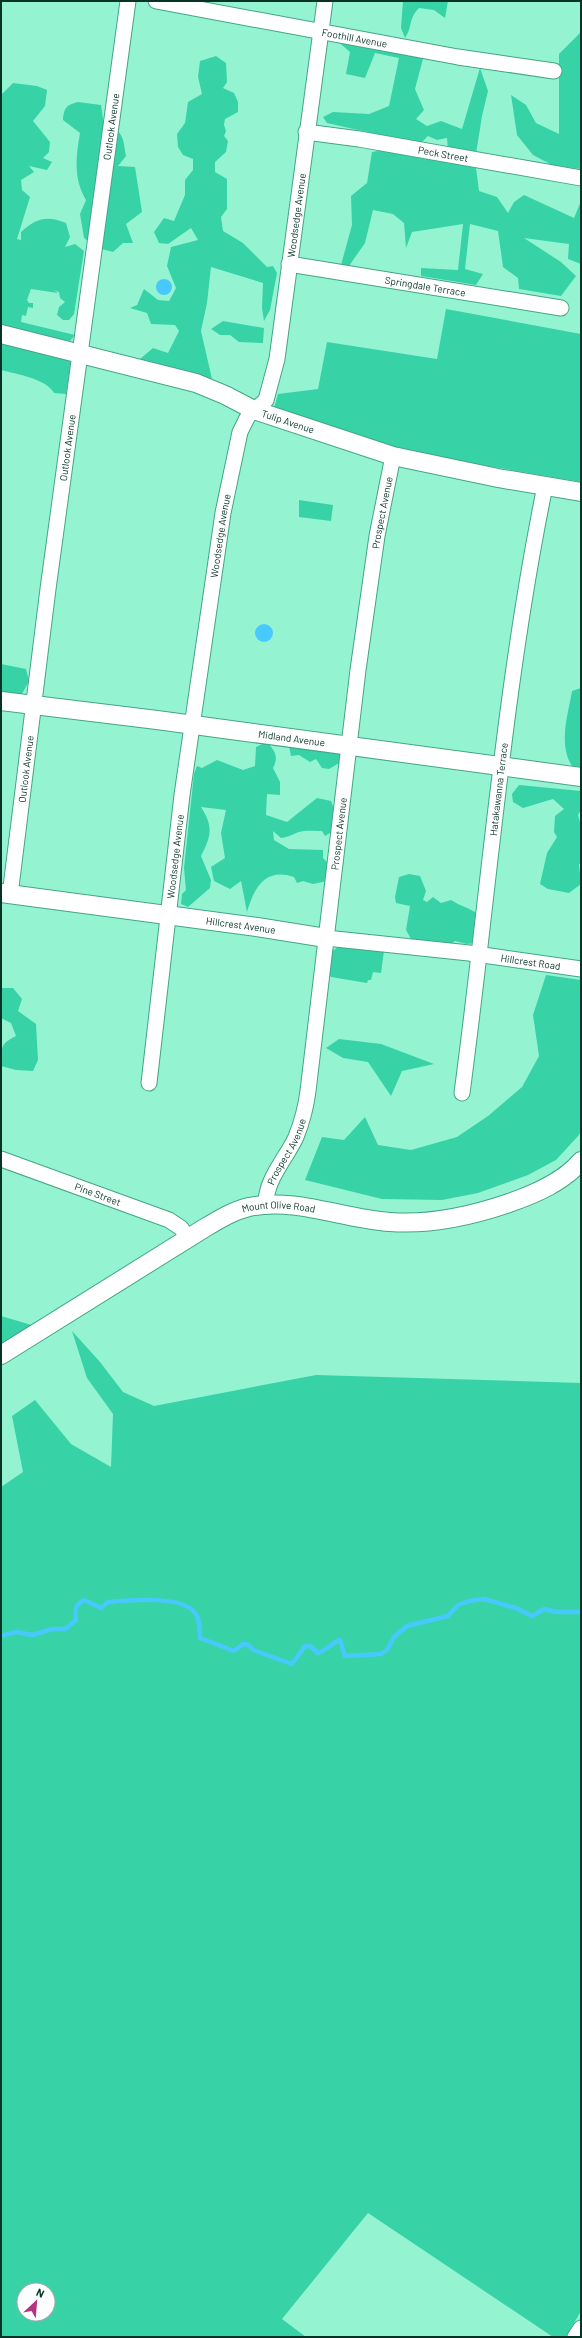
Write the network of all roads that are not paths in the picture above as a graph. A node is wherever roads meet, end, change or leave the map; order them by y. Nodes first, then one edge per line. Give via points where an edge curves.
1 (128, 1) edge
2 (156, 1) edge
3 (325, 1) edge
4 (321, 30) junction
5 (554, 71) dead end
6 (306, 132) junction
7 (581, 178) edge
8 (289, 264) junction
9 (561, 308) dead end
10 (1, 334) edge
11 (80, 352) junction
12 (254, 410) junction
13 (393, 456) junction
14 (544, 486) junction
15 (581, 492) edge
16 (1, 701) edge
17 (35, 704) junction
18 (193, 725) junction
19 (349, 745) junction
20 (502, 767) junction
21 (581, 777) edge
22 (5, 894) edge
23 (168, 915) junction
24 (326, 938) junction
25 (481, 955) junction
26 (581, 969) edge
27 (149, 1083) dead end
28 (462, 1094) dead end
29 (1, 1159) edge
30 (581, 1161) edge
31 (266, 1205) junction
32 (188, 1238) junction
33 (1, 1355) edge
34 (581, 2328) edge
35 (575, 2337) edge

1 - 11 street, Outlook Avenue
2 - 4 street, Foothill Avenue
3 - 4 street, Woodsedge Avenue
4 - 5 street, Foothill Avenue via 458,57
4 - 6 street, Woodsedge Avenue
6 - 7 street, Peck Street
6 - 8 street, Woodsedge Avenue
8 - 9 street, Springdale Terrace
8 - 12 street, Woodsedge Avenue via 275,371 266,400
10 - 11 street, Tulip Avenue
11 - 12 street, Tulip Avenue via 196,383
11 - 17 street, Outlook Avenue
12 - 13 street, Tulip Avenue
12 - 18 street, Woodsedge Avenue via 243,424 230,471
13 - 14 street, Tulip Avenue
13 - 19 street, Prospect Avenue via 377,536
14 - 15 street, Tulip Avenue
14 - 20 street, Hatakawanna Terrace via 528,568
16 - 17 street, Midland Avenue
17 - 18 street, Midland Avenue
17 - 22 street, Outlook Avenue
18 - 19 street, Midland Avenue
18 - 23 street, Woodsedge Avenue
19 - 20 street, Midland Avenue
19 - 24 street, Prospect Avenue
20 - 21 street, Midland Avenue
20 - 25 street, Hatakawanna Terrace
22 - 23 street, Hillcrest Avenue
23 - 24 street, Hillcrest Avenue
23 - 27 street, Woodsedge Avenue
24 - 25 street, Hillcrest Avenue
24 - 31 street, Prospect Avenue via 306,1105 295,1138 269,1185
25 - 26 street, Hillcrest Road
25 - 28 street, Hatakawanna Terrace
29 - 32 street, Pine Street via 169,1220 181,1228
30 - 31 street, Mount Olive Road via 567,1175 524,1198 479,1212 437,1221 372,1220 312,1208
31 - 32 street, Mount Olive Road via 230,1214
32 - 33 street, Mount Olive Road
34 - 35 street

